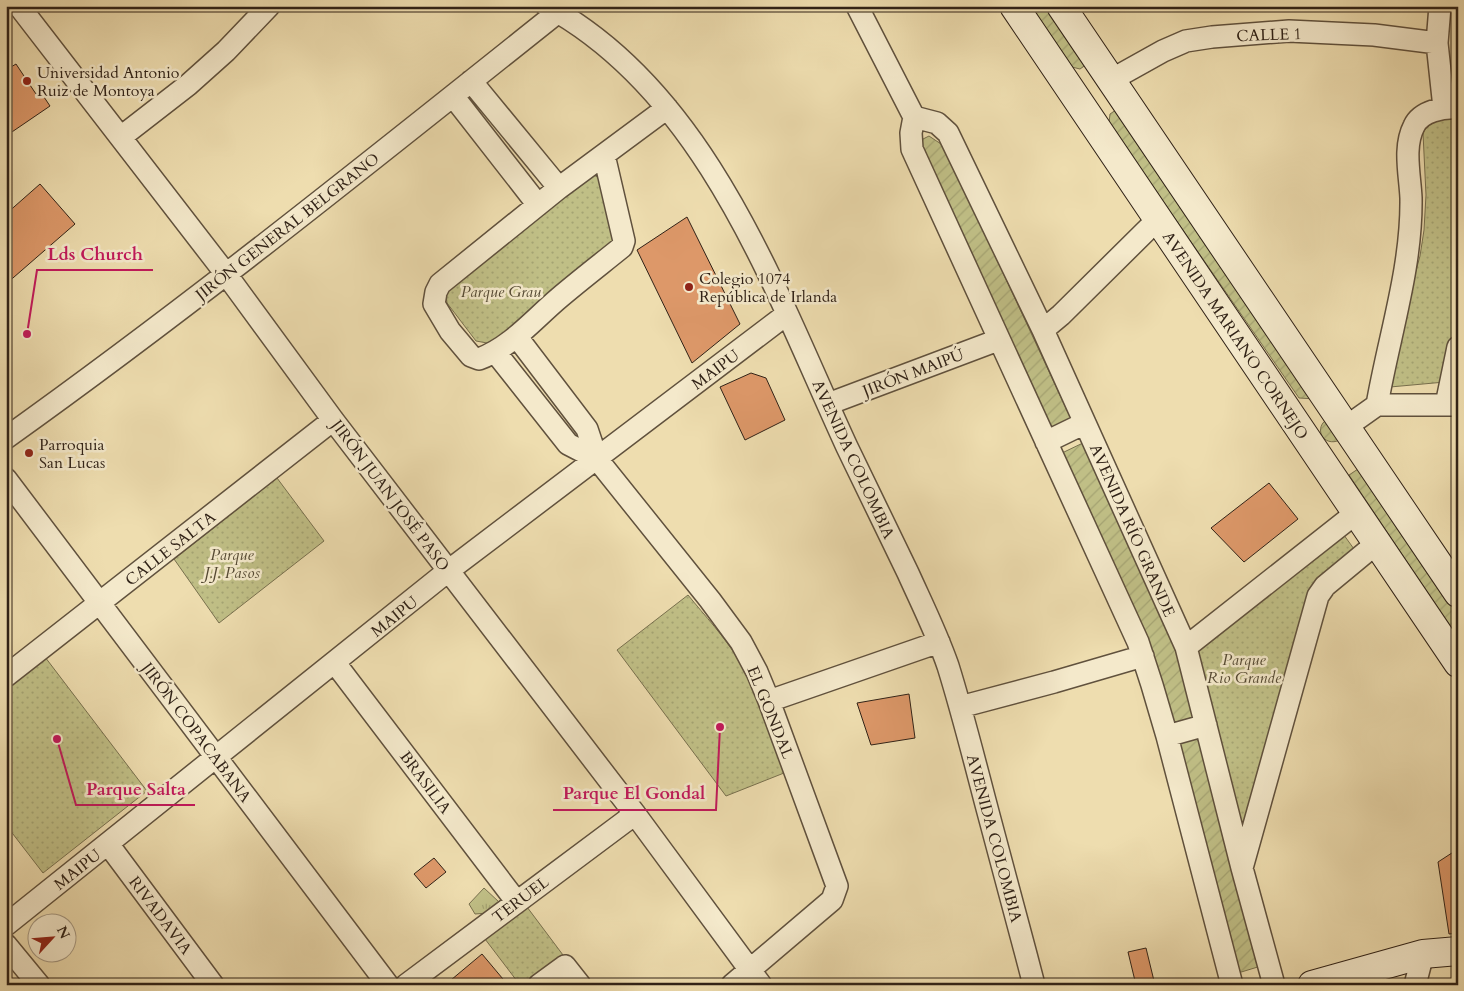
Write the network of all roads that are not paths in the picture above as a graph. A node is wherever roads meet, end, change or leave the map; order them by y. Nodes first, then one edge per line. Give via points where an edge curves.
1 (19, 6) edge
2 (269, 6) edge
3 (857, 6) edge
4 (1014, 6) edge
5 (1061, 6) edge
6 (1440, 6) edge
7 (555, 8) edge
8 (1437, 43) junction
9 (471, 81) junction
10 (1113, 84) junction
11 (453, 96) junction
12 (1081, 106) junction
13 (667, 108) junction
14 (1451, 108) edge
15 (914, 117) junction
16 (120, 137) junction
17 (604, 155) junction
18 (559, 188) junction
19 (538, 204) junction
20 (1158, 219) junction
21 (226, 274) junction
22 (787, 314) junction
23 (1043, 330) junction
24 (517, 337) junction
25 (998, 340) junction
26 (1458, 347) edge
27 (496, 353) junction
28 (828, 404) junction
29 (1377, 405) junction
30 (1452, 405) edge
31 (333, 420) junction
32 (1085, 423) junction
33 (1345, 426) junction
34 (1301, 432) junction
35 (6, 438) edge
36 (1046, 442) junction
37 (597, 459) junction
38 (1324, 465) junction
39 (6, 479) edge
40 (1356, 513) junction
41 (1377, 543) junction
42 (448, 571) junction
43 (1458, 593) edge
44 (100, 603) junction
45 (939, 642) junction
46 (1186, 647) junction
47 (1143, 656) junction
48 (336, 663) junction
49 (1458, 663) edge
50 (6, 676) edge
51 (769, 701) junction
52 (960, 707) junction
53 (1206, 726) junction
54 (1166, 736) junction
55 (217, 758) junction
56 (635, 814) junction
57 (108, 844) junction
58 (1242, 868) junction
59 (516, 901) junction
60 (6, 925) edge
61 (6, 945) edge
62 (1458, 951) edge
63 (1423, 954) junction
64 (756, 978) edge
65 (38, 985) edge
66 (213, 985) edge
67 (388, 985) edge
68 (406, 985) edge
69 (540, 985) edge
70 (580, 985) edge
71 (732, 985) edge
72 (1034, 985) edge
73 (1232, 985) edge
74 (1274, 985) edge
75 (1312, 985) edge
76 (1415, 985) edge

1 - 16 street, JIRÓN JUAN JOSÉ PASO
2 - 16 street via 188,85
3 - 15 street
4 - 12 main road, AVENIDA MARIANO CORNEJO
5 - 10 main road
6 - 8 street
7 - 9 street, JIRÓN GENERAL BELGRANO
7 - 13 street, AVENIDA COLOMBIA via 622,59
8 - 10 street, CALLE 1 via 1374,35 1290,31 1212,36 1186,41 1163,52
8 - 14 street
9 - 11 street, JIRÓN GENERAL BELGRANO
9 - 18 street
10 - 12 main road via 1096,74 1086,78 1078,85
10 - 12 main road via 1117,105 1109,113 1099,117
10 - 33 main road
11 - 19 street
11 - 21 street, JIRÓN GENERAL BELGRANO
12 - 20 main road, AVENIDA MARIANO CORNEJO
13 - 17 street
13 - 22 street, AVENIDA COLOMBIA via 727,194
14 - 29 street via 1426,113 1414,124 1409,142 1408,254
15 - 23 street, AVENIDA RÍO GRANDE via 937,123 948,133
15 - 25 street via 912,149
16 - 21 street, JIRÓN JUAN JOSÉ PASO
17 - 18 street
17 - 24 street via 624,241 622,247
18 - 19 street
19 - 27 street via 440,284 436,292 434,304 470,356 479,359
20 - 23 street
20 - 34 main road, AVENIDA MARIANO CORNEJO
21 - 31 street, JIRÓN JUAN JOSÉ PASO
21 - 35 street, JIRÓN GENERAL BELGRANO via 72,392
22 - 28 street, AVENIDA COLOMBIA
22 - 37 street, MAIPU
23 - 32 street, AVENIDA RÍO GRANDE
24 - 27 street
24 - 37 street, EL GONDAL via 587,429
25 - 28 street, JIRÓN MAIPÚ
25 - 36 street
26 - 30 street
27 - 37 street, EL GONDAL via 568,444
28 - 45 street, AVENIDA COLOMBIA
29 - 30 street
29 - 33 street
31 - 42 street, JIRÓN JUAN JOSÉ PASO
31 - 44 street, CALLE SALTA
32 - 36 street
32 - 46 street, AVENIDA RÍO GRANDE
33 - 34 main road via 1323,410 1313,414
33 - 38 main road via 1352,453 1345,461
33 - 43 main road
34 - 38 main road, AVENIDA MARIANO CORNEJO
36 - 47 street
37 - 42 street, MAIPU
37 - 51 street, EL GONDAL via 741,642
38 - 40 main road, AVENIDA MARIANO CORNEJO
39 - 44 street, JIRÓN COPACABANA
40 - 41 main road, AVENIDA MARIANO CORNEJO
40 - 46 street
41 - 49 main road, AVENIDA MARIANO CORNEJO
41 - 58 street via 1325,586 1318,596
42 - 48 street, MAIPU
42 - 56 street, JIRÓN JUAN JOSÉ PASO
44 - 50 street, CALLE SALTA
44 - 55 street, JIRÓN COPACABANA
45 - 51 street
45 - 52 street, AVENIDA COLOMBIA
46 - 53 street, AVENIDA RÍO GRANDE
47 - 52 street
47 - 54 street
48 - 55 street, MAIPU
48 - 59 street, BRASILIA
51 - 64 street, EL GONDAL via 837,886 832,900
52 - 72 street, AVENIDA COLOMBIA
53 - 54 street
53 - 58 street, AVENIDA RÍO GRANDE
54 - 73 street
55 - 57 street, MAIPU
55 - 67 street, JIRÓN COPACABANA
56 - 59 street, TERUEL
56 - 64 street, JIRÓN JUAN JOSÉ PASO
57 - 60 street, MAIPU
57 - 66 street, RIVADAVIA
58 - 74 street, AVENIDA RÍO GRANDE
59 - 68 street, TERUEL
61 - 65 street
62 - 63 main road
63 - 75 main road
63 - 76 street
64 - 71 street, EL GONDAL
69 - 70 street via 565,966

